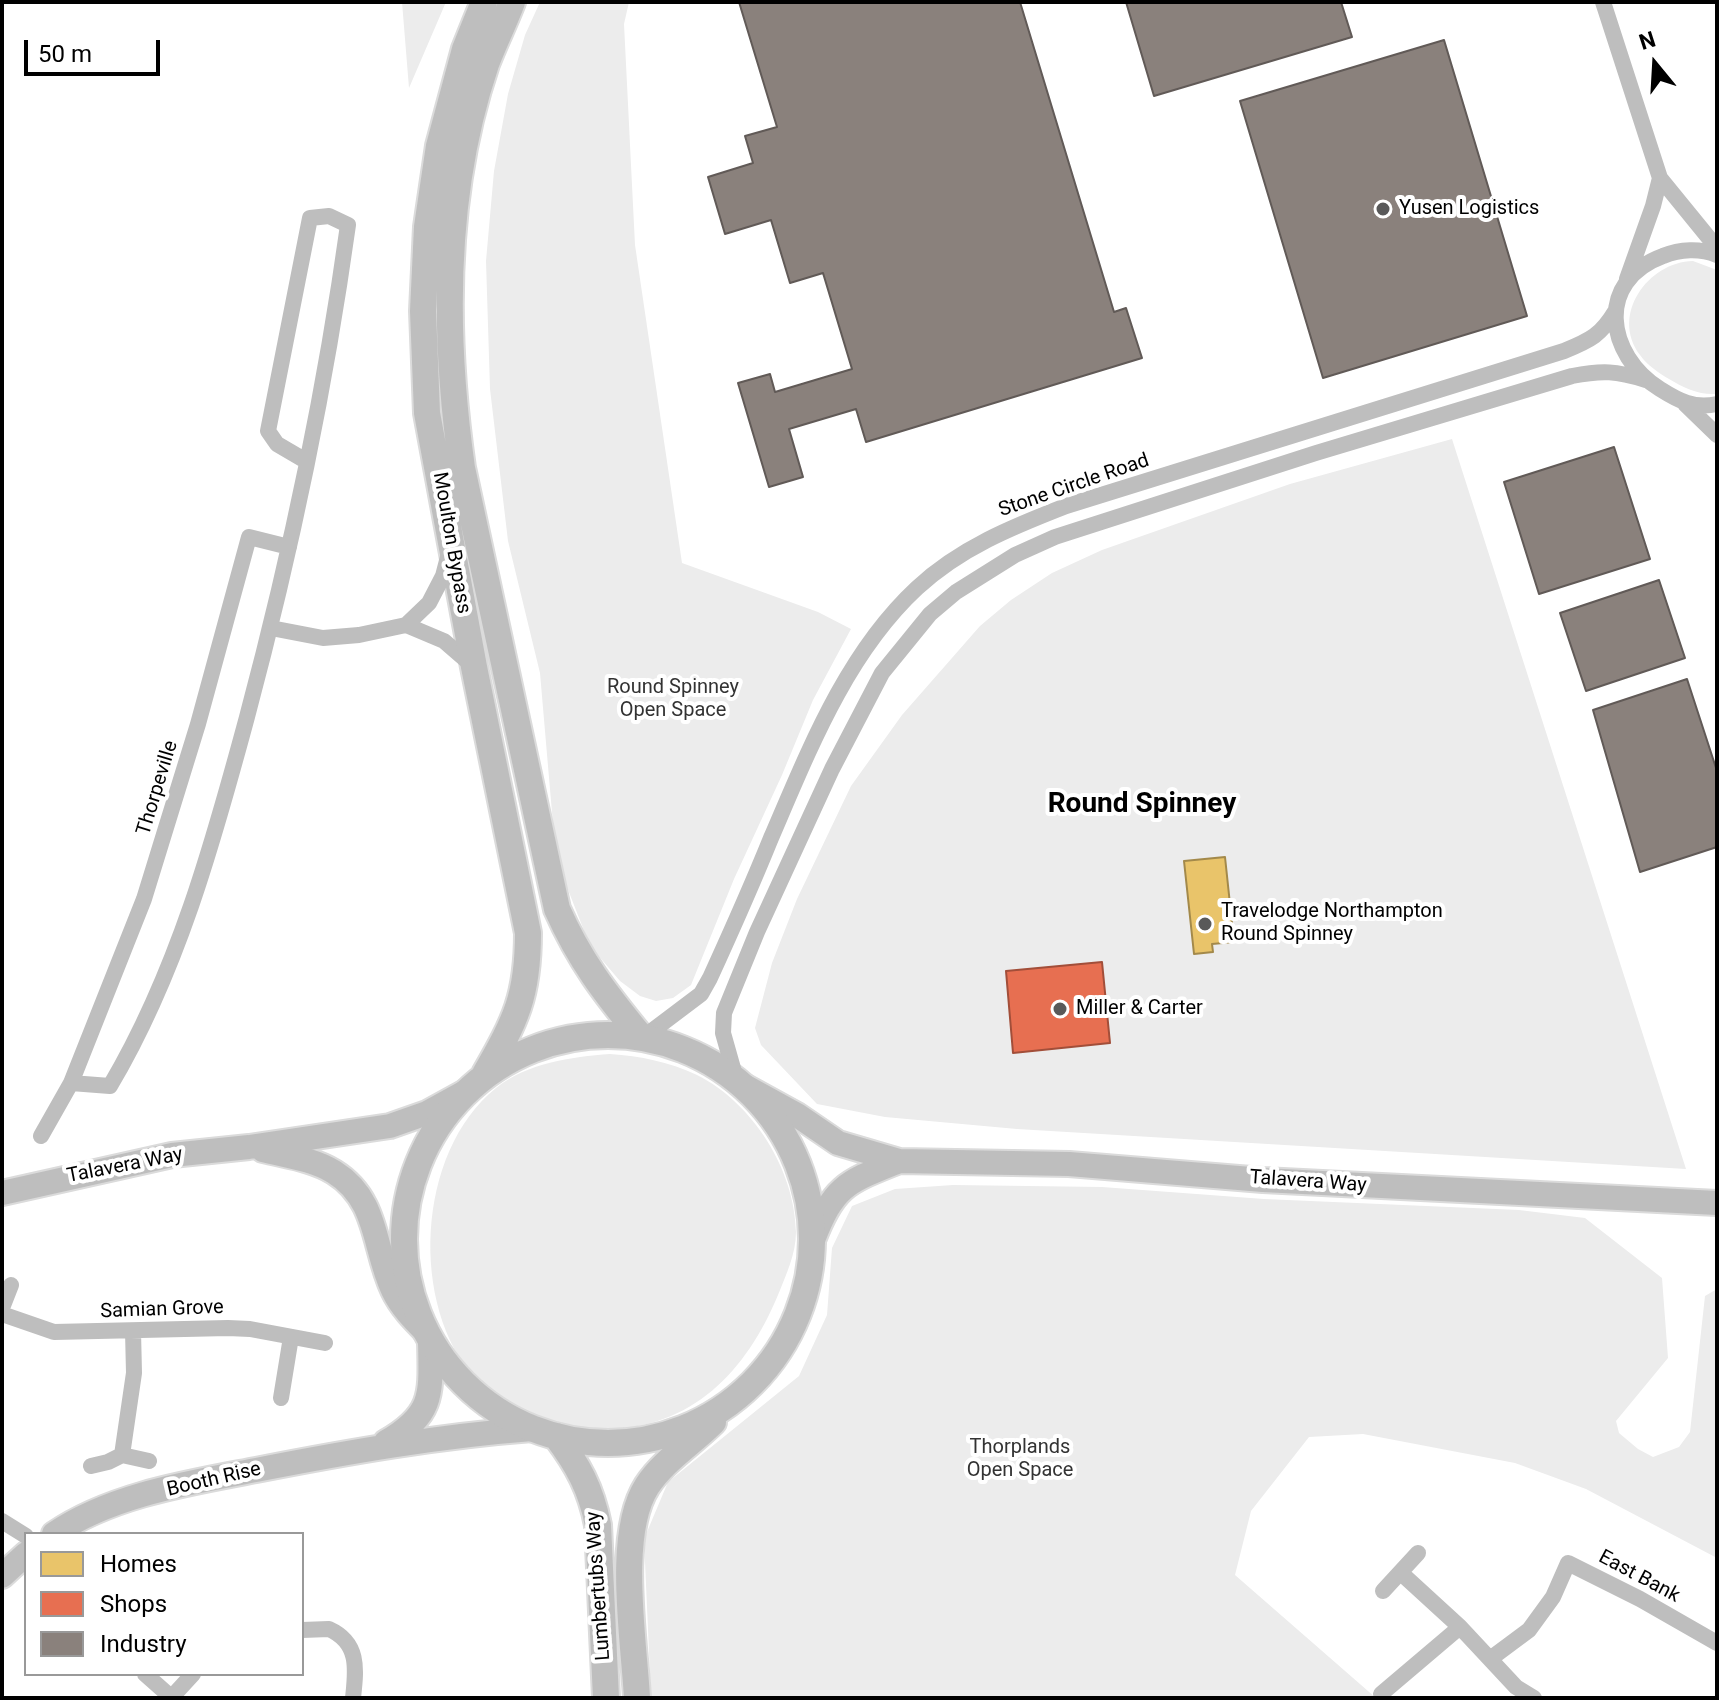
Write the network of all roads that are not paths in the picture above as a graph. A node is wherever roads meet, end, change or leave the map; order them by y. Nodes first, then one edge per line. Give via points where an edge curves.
1 (484, 2) edge
2 (512, 2) edge
3 (1603, 2) edge
4 (1660, 178) junction
5 (1717, 248) edge
6 (1717, 255) edge
7 (1625, 284) junction
8 (1616, 310) junction
9 (1646, 380) junction
10 (1685, 404) junction
11 (1717, 404) edge
12 (1717, 435) edge
13 (306, 461) junction
14 (451, 546) junction
15 (289, 547) junction
16 (406, 625) junction
17 (271, 628) junction
18 (474, 667) junction
19 (642, 1037) junction
20 (71, 1083) junction
21 (741, 1083) junction
22 (475, 1084) junction
23 (41, 1136) dead end
24 (249, 1147) junction
25 (899, 1161) junction
26 (2, 1193) edge
27 (1717, 1203) edge
28 (813, 1240) junction
29 (11, 1285) dead end
30 (2, 1308) edge
31 (2, 1314) edge
32 (133, 1331) junction
33 (291, 1337) junction
34 (428, 1337) junction
35 (325, 1343) dead end
36 (738, 1397) junction
37 (281, 1398) dead end
38 (544, 1432) junction
39 (380, 1445) junction
40 (122, 1455) junction
41 (149, 1461) dead end
42 (91, 1466) dead end
43 (2, 1521) edge
44 (58, 1532) edge
45 (24, 1535) edge
46 (1418, 1553) dead end
47 (24, 1556) edge
48 (1401, 1573) junction
49 (2, 1576) edge
50 (1383, 1591) dead end
51 (1460, 1627) junction
52 (304, 1630) edge
53 (1717, 1643) edge
54 (1490, 1659) junction
55 (147, 1676) edge
56 (191, 1676) edge
57 (1381, 1694) dead end
58 (172, 1698) edge
59 (353, 1698) edge
60 (606, 1698) edge
61 (637, 1698) edge
62 (1534, 1698) edge

1 - 14 highway, Moulton Bypass via 465,49 439,146 427,227 427,413
2 - 19 highway, Moulton Bypass via 486,64 456,199 450,266 453,400 462,468 557,909 574,948
3 - 4 street
4 - 5 street
4 - 7 street, Stone Circle Road
6 - 7 street via 1671,253 1651,260
7 - 8 street, Stone Circle Road
8 - 9 street, Stone Circle Road via 1620,343
8 - 19 street, Stone Circle Road via 1590,341 1564,351 1066,506 1006,529 960,555 918,587 862,652 805,762 701,994
9 - 10 street, Stone Circle Road
9 - 21 street, Stone Circle Road via 1602,370 1572,376 1345,444 1055,537 956,592 930,614 882,673 757,932 724,1013 723,1033
10 - 11 street
10 - 12 street, Stone Circle Road
13 - 13 street via 277,444 268,431 310,218 329,216 348,225
13 - 15 street
14 - 16 street via 429,603
14 - 18 highway, Moulton Bypass
15 - 17 street
15 - 20 street, Thorpeville via 249,537 144,899
16 - 17 street via 323,638
16 - 18 street via 444,641
17 - 20 street via 216,828 171,962 110,1086
18 - 22 highway, Moulton Bypass via 528,933 521,1004
19 - 21 highway via 693,1052
19 - 22 highway via 608,1034 542,1045
20 - 23 street, Thorpeville
21 - 25 main road, Talavera Way via 838,1143
21 - 28 highway via 766,1108 796,1156 812,1211
22 - 24 main road, Talavera Way via 427,1113 390,1126
22 - 34 highway via 427,1143 406,1205 406,1271
24 - 26 main road, Talavera Way via 172,1155
24 - 34 main road, Talavera Way via 309,1161 355,1190 371,1216 392,1288
25 - 27 main road, Talavera Way via 1069,1164 1263,1180
25 - 28 main road, Talavera Way via 837,1193
28 - 36 highway via 808,1284 793,1327 770,1365
29 - 30 street
31 - 32 street, Samian Grove via 54,1332
32 - 33 street, Samian Grove via 228,1328
32 - 40 street via 134,1373
33 - 35 street, Samian Grove
33 - 37 street
34 - 38 highway via 474,1393
34 - 39 main road, Booth Rise via 431,1381 419,1418
36 - 38 highway via 706,1418 633,1442 594,1443
36 - 61 highway, Lumbertubs Way via 647,1484 634,1511 630,1543
38 - 39 main road, Booth Rise via 471,1433
38 - 60 highway, Lumbertubs Way via 582,1472 594,1504
39 - 44 main road, Booth Rise via 152,1493 97,1511
40 - 41 street
40 - 42 street
43 - 45 street
46 - 48 street
47 - 49 main road
48 - 50 street
48 - 51 street
51 - 54 street
51 - 57 street
52 - 59 street via 329,1629 349,1645 356,1661
53 - 54 street, East Bank via 1568,1563 1553,1597 1529,1630
54 - 62 street
55 - 58 street
56 - 58 street

